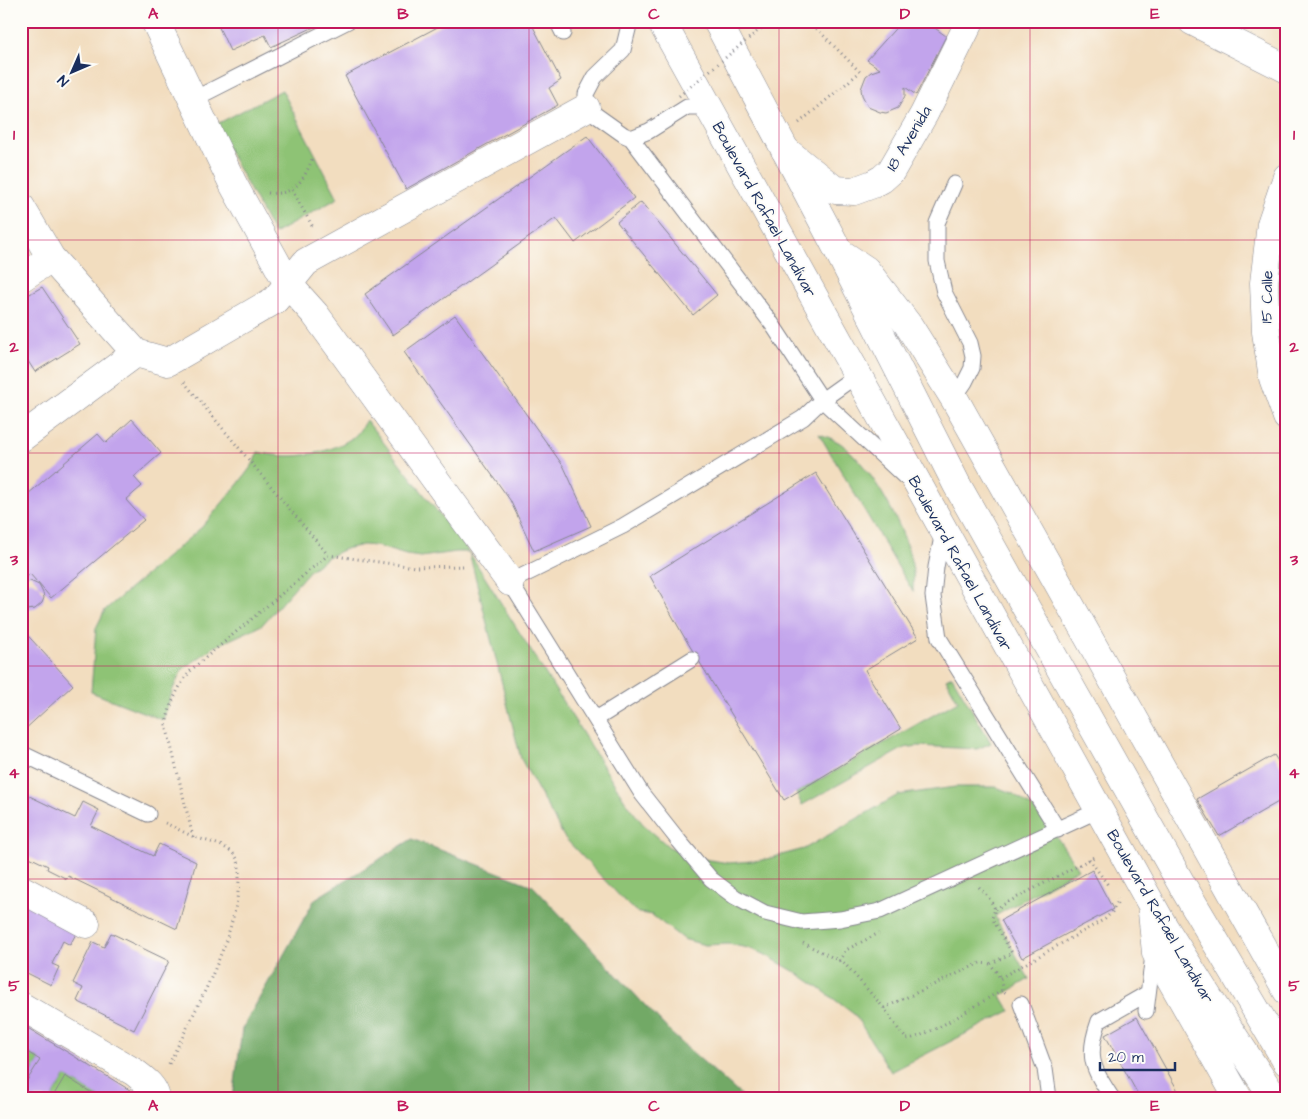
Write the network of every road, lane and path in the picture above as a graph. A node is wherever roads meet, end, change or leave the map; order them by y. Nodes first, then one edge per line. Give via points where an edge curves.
1 (155, 21) edge
2 (348, 21) edge
3 (630, 21) edge
4 (661, 21) edge
5 (717, 21) edge
6 (770, 21) edge
7 (809, 21) edge
8 (970, 21) edge
9 (1192, 21) edge
10 (1287, 69) edge
11 (680, 96) dead end
12 (192, 100) junction
13 (708, 107) junction
14 (586, 108) junction
15 (631, 138) junction
16 (782, 145) junction
17 (313, 157) dead end
18 (1287, 177) edge
19 (233, 184) junction
20 (954, 184) dead end
21 (292, 190) junction
22 (21, 207) edge
23 (326, 251) junction
24 (839, 252) junction
25 (51, 258) junction
26 (21, 278) edge
27 (288, 284) junction
28 (136, 352) junction
29 (168, 362) junction
30 (857, 375) junction
31 (954, 398) junction
32 (822, 400) junction
33 (1287, 417) edge
34 (21, 438) edge
35 (922, 492) junction
36 (943, 532) junction
37 (328, 555) junction
38 (468, 566) dead end
39 (510, 582) junction
40 (692, 659) dead end
41 (596, 719) junction
42 (21, 753) edge
43 (1099, 810) junction
44 (148, 814) joint
45 (1058, 830) junction
46 (193, 837) junction
47 (1101, 853) dead end
48 (1089, 859) junction
49 (1110, 887) dead end
50 (21, 889) edge
51 (1114, 894) dead end
52 (1151, 903) junction
53 (86, 924) dead end
54 (797, 940) dead end
55 (1156, 953) junction
56 (990, 964) junction
57 (1000, 978) junction
58 (1002, 990) junction
59 (1287, 991) edge
60 (1148, 993) junction
61 (1021, 1004) joint
62 (21, 1006) edge
63 (884, 1008) junction
64 (1146, 1011) dead end
65 (1287, 1062) edge
66 (156, 1095) edge
67 (1048, 1098) edge
68 (1112, 1098) edge
69 (1238, 1098) edge
70 (1274, 1098) edge

1 - 12 street
2 - 12 lane
3 - 14 lane via 623,50 594,77 586,94
4 - 13 street, Boulevard Rafael Landívar
5 - 16 street, Boulevard Rafael Landívar
6 - 11 path, bridge
7 - 16 path via 860,72
8 - 16 street, 18 Avenida via 924,114 891,171 873,184 854,191 835,190
9 - 10 street
12 - 19 street
13 - 15 lane via 688,107 650,132
13 - 30 street, Boulevard Rafael Landívar
14 - 15 lane
14 - 23 street
15 - 32 lane via 772,324
16 - 24 street, Boulevard Rafael Landívar
17 - 21 path via 306,175
18 - 33 street, 15 Calle via 1271,224 1264,283 1266,332 1273,378
19 - 21 path via 275,194
19 - 27 street
20 - 31 lane via 937,223 937,261 944,292 970,343 973,356 972,368
21 - 23 path
22 - 25 street
23 - 27 street via 306,262
24 - 31 street via 866,270 909,326
24 - 65 street, Boulevard Rafael Landívar via 957,484 1182,885
25 - 26 street
25 - 28 street
27 - 29 street via 275,300
27 - 39 street via 314,314
28 - 29 street
28 - 34 street
29 - 37 path
30 - 32 lane
30 - 35 street, Boulevard Rafael Landívar
31 - 59 street
32 - 35 lane
32 - 39 lane via 803,418 623,526
35 - 36 street, Boulevard Rafael Landívar
36 - 43 street, Boulevard Rafael Landívar
36 - 45 lane via 933,596 939,638
37 - 38 path via 415,567
37 - 46 path via 192,670 175,694 166,725
39 - 41 lane
40 - 41 lane
41 - 45 lane via 642,794 711,879 765,913 802,922 880,911
42 - 44 lane
43 - 45 lane
43 - 52 street, Boulevard Rafael Landívar
44 - 46 path
46 - 66 path via 226,849 237,858 235,915 216,966
47 - 48 path
48 - 49 path
48 - 56 path via 995,909 992,918 1012,953
50 - 53 street
51 - 57 path via 1118,901 1105,918
52 - 55 street
52 - 70 street, Boulevard Rafael Landívar
54 - 63 path via 844,964
55 - 60 lane
55 - 69 street
56 - 57 path
56 - 63 path via 980,962
57 - 58 path
58 - 61 path
58 - 63 path via 907,1039
60 - 64 lane
60 - 68 lane via 1099,1021 1093,1037 1091,1053 1095,1072
61 - 67 lane via 1045,1069
62 - 66 street via 134,1072

